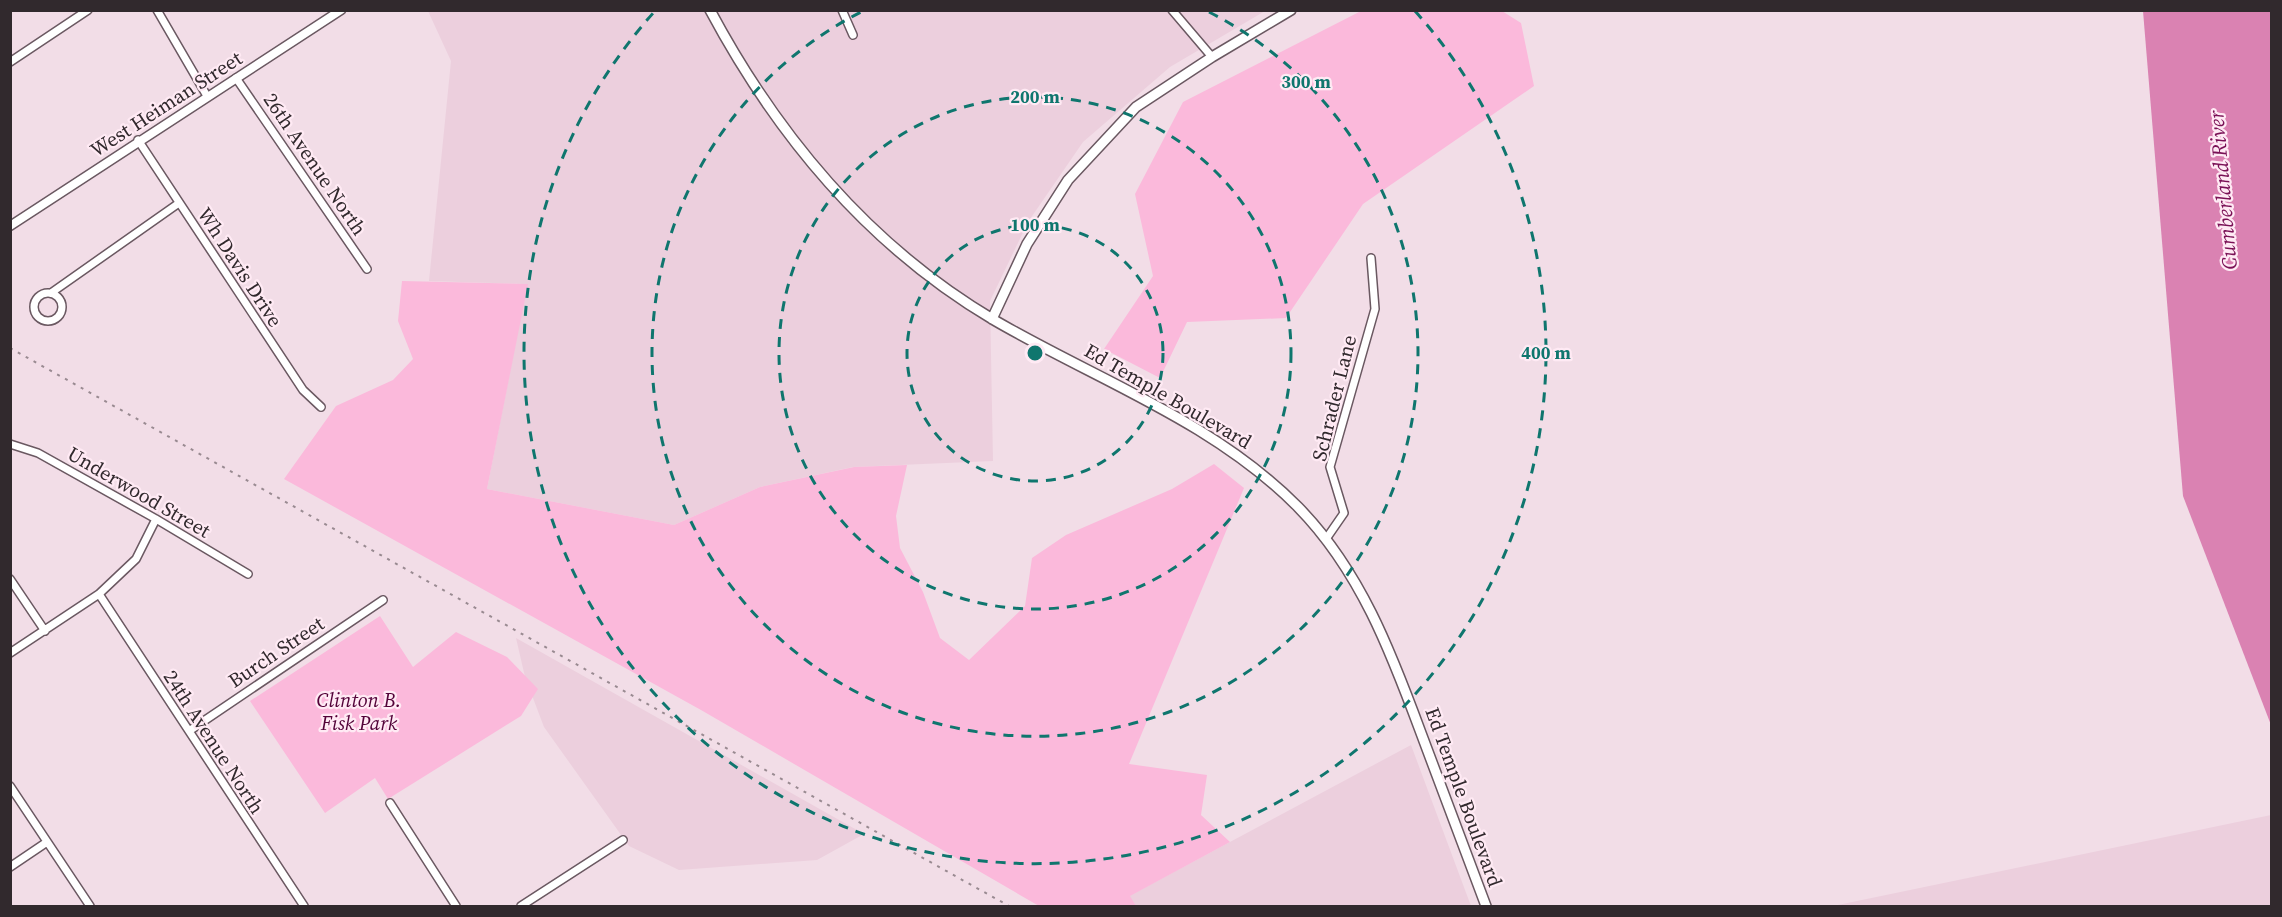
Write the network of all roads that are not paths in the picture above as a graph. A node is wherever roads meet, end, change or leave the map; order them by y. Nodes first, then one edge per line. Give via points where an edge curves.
1 (88, 10) edge
2 (157, 10) edge
3 (341, 10) edge
4 (710, 10) edge
5 (842, 10) edge
6 (1172, 10) edge
7 (1291, 10) edge
8 (853, 35) dead end
9 (1212, 57) junction
10 (10, 62) edge
11 (236, 78) junction
12 (207, 96) junction
13 (138, 140) junction
14 (179, 203) junction
15 (10, 226) edge
16 (1371, 258) dead end
17 (367, 269) dead end
18 (51, 293) junction
19 (992, 319) junction
20 (321, 407) dead end
21 (10, 444) edge
22 (156, 519) junction
23 (1326, 539) junction
24 (248, 574) dead end
25 (10, 579) edge
26 (99, 594) junction
27 (383, 600) dead end
28 (45, 631) junction
29 (10, 653) edge
30 (189, 731) junction
31 (10, 786) edge
32 (390, 803) dead end
33 (622, 840) dead end
34 (47, 842) junction
35 (10, 867) edge
36 (90, 906) edge
37 (304, 906) edge
38 (456, 906) edge
39 (521, 906) edge
40 (1486, 906) edge

1 - 10 street
2 - 12 street
3 - 11 street, West Heiman Street
4 - 19 main road, Ed Temple Boulevard via 753,86 816,170 874,231 922,272
5 - 8 street
6 - 9 street
7 - 9 main road
9 - 19 main road via 1136,107 1068,180 1027,244
11 - 12 street, West Heiman Street
11 - 17 street, 26th Avenue North
12 - 13 street, West Heiman Street
13 - 14 street, Wh Davis Drive
13 - 15 street, West Heiman Street
14 - 18 street
14 - 20 street, Wh Davis Drive via 296,381
16 - 23 street, Schrader Lane via 1375,309 1330,467 1344,513
18 - 18 street via 58,298 61,310 53,320 44,320 34,310 35,301 41,294
19 - 23 main road, Ed Temple Boulevard via 1210,436 1248,462 1298,507
21 - 22 street, Underwood Street via 38,453
22 - 24 street, Underwood Street
22 - 26 street via 136,559
23 - 40 main road, Ed Temple Boulevard via 1367,601 1388,644
25 - 28 street
26 - 28 street
26 - 30 street, 24th Avenue North
27 - 30 street, Burch Street
28 - 29 street
30 - 37 street, 24th Avenue North
31 - 34 street
32 - 38 street
33 - 39 street
34 - 35 street
34 - 36 street

